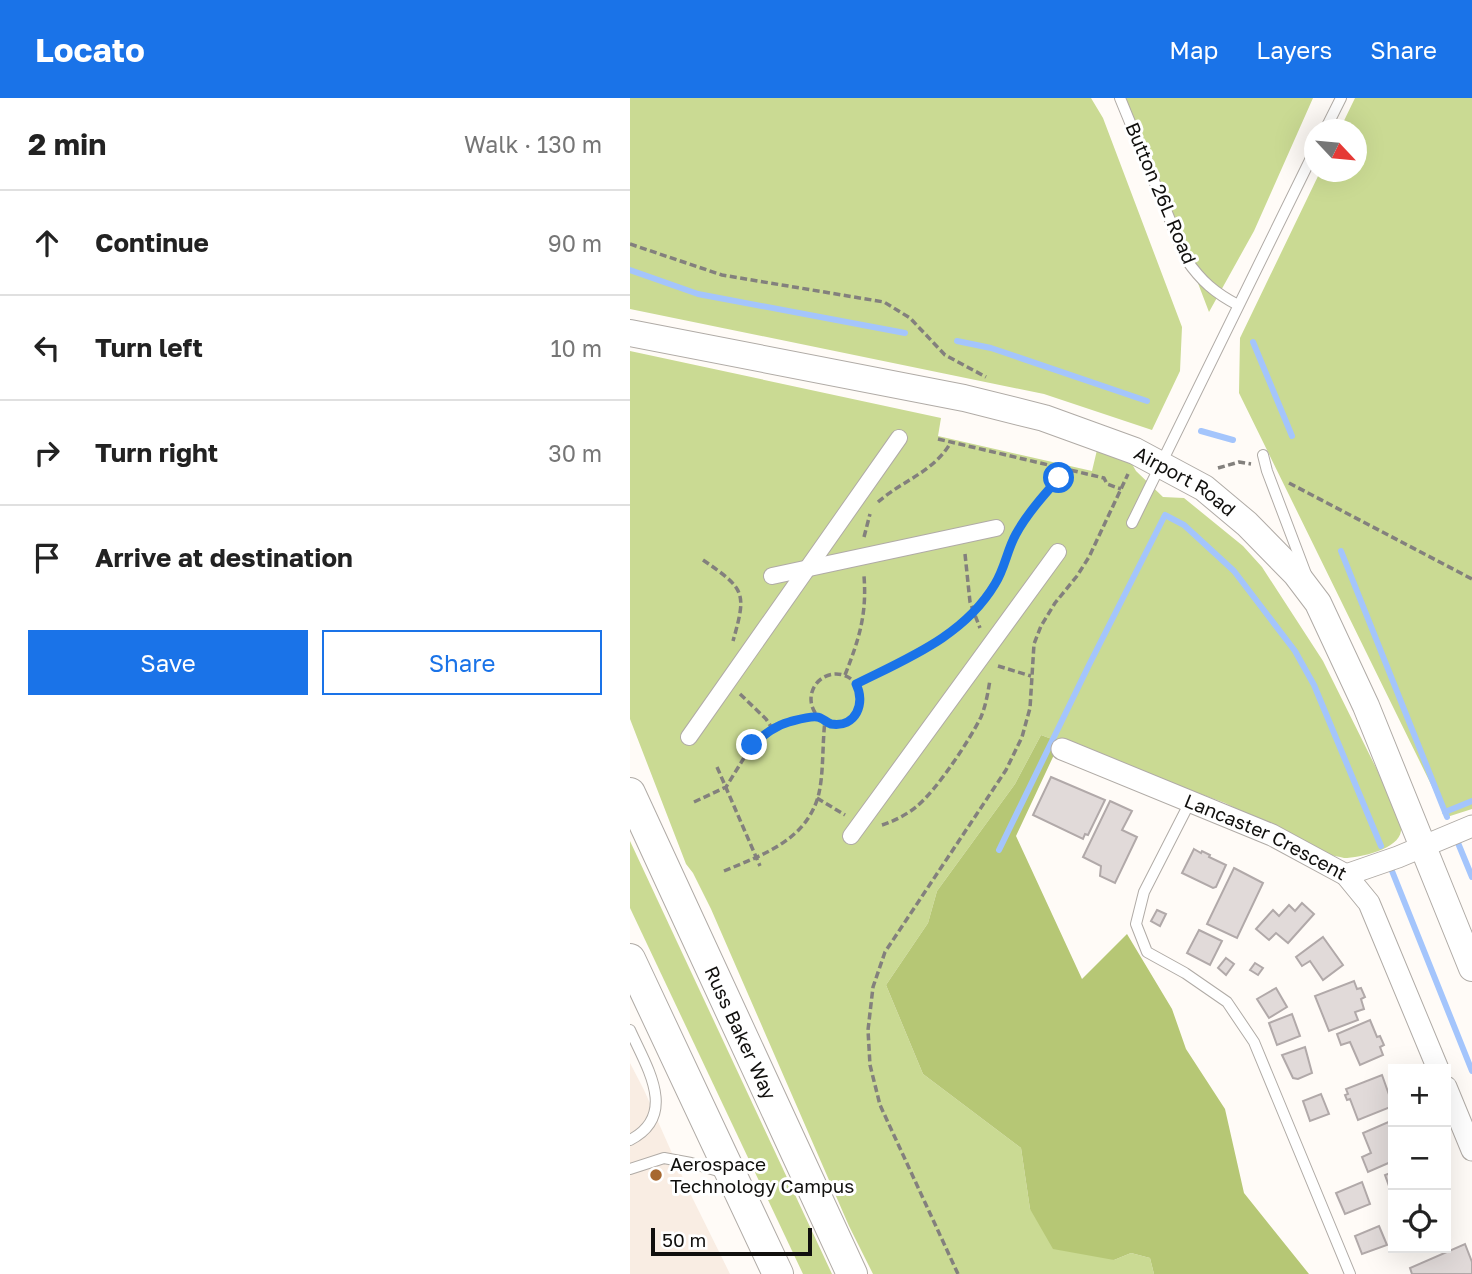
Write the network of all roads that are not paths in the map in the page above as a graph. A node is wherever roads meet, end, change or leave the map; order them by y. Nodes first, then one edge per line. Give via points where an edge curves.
1 (1121, 98) edge
2 (1340, 98) edge
3 (1330, 119) edge
4 (1304, 172) edge
5 (1238, 305) junction
6 (630, 333) edge
7 (899, 438) dead end
8 (1263, 455) dead end
9 (1160, 463) junction
10 (1132, 523) dead end
11 (996, 528) dead end
12 (1058, 552) dead end
13 (808, 568) junction
14 (772, 576) dead end
15 (1318, 603) junction
16 (689, 737) dead end
17 (1062, 749) dead end
18 (630, 793) edge
19 (1191, 800) junction
20 (1472, 826) edge
21 (851, 836) dead end
22 (1423, 846) junction
23 (1346, 874) junction
24 (630, 959) edge
25 (1472, 968) edge
26 (630, 1030) edge
27 (1436, 1064) edge
28 (1451, 1099) edge
29 (630, 1140) edge
30 (1472, 1150) edge
31 (630, 1169) edge
32 (731, 1175) junction
33 (778, 1274) edge
34 (852, 1274) edge
35 (1350, 1274) edge

1 - 5 lane, Button 26L Road via 1186,259 1214,292
2 - 3 lane
4 - 5 lane
5 - 9 lane
6 - 9 street, Airport Road via 1004,408 1081,430
7 - 13 street
8 - 15 lane
9 - 10 lane
9 - 15 street, Airport Road via 1204,488 1247,524
11 - 13 street
12 - 21 street
13 - 14 street
13 - 16 street
15 - 22 street, Airport Road
17 - 19 street, Lancaster Crescent
18 - 34 main road, Russ Baker Way
19 - 23 street, Lancaster Crescent
19 - 35 lane via 1144,892 1136,924 1146,952 1227,1002 1254,1042
20 - 22 street
22 - 23 street
22 - 25 street, Airport Road
23 - 27 street, Lancaster Crescent via 1369,903
24 - 32 main road
26 - 29 lane via 653,1082 658,1106 650,1124
28 - 30 street
31 - 32 lane via 664,1158
32 - 33 main road

